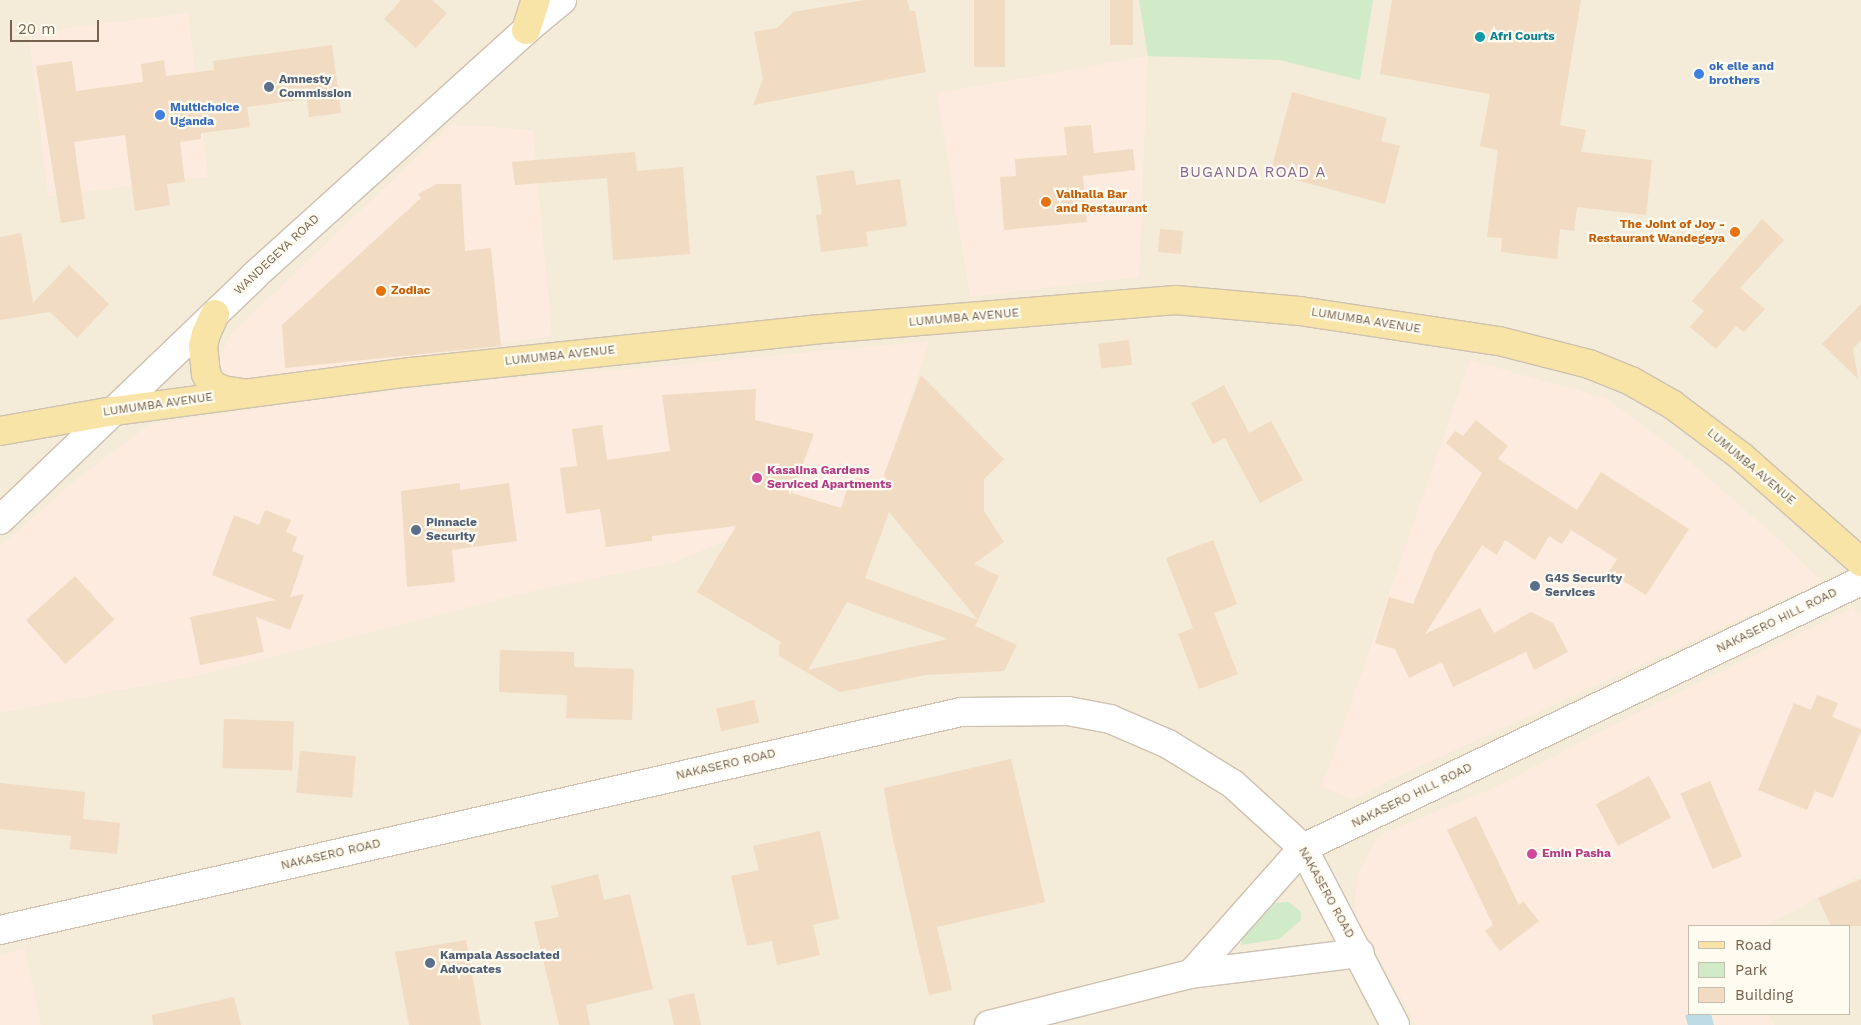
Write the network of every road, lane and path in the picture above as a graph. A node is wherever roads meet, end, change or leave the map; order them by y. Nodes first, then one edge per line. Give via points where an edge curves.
1 (536, 0) edge
2 (562, 0) edge
3 (526, 30) junction
4 (215, 314) junction
5 (245, 393) junction
6 (114, 411) junction
7 (0, 432) edge
8 (0, 520) edge
9 (1861, 562) edge
10 (1861, 581) edge
11 (1303, 848) junction
12 (0, 930) edge
13 (1360, 954) junction
14 (1191, 974) junction
15 (989, 1025) edge
16 (1395, 1025) edge

1 - 3 main road
2 - 3 street, WANDEGEYA ROAD
3 - 4 street, WANDEGEYA ROAD
4 - 5 main road via 203,346 206,374 212,385
4 - 6 street, WANDEGEYA ROAD
5 - 6 main road, LUMUMBA AVENUE
5 - 9 main road, LUMUMBA AVENUE via 810,330 1176,300 1300,311 1499,340 1589,364 1631,381 1673,405 1742,457
6 - 7 main road, LUMUMBA AVENUE
6 - 8 street, WANDEGEYA ROAD
10 - 11 street, NAKASERO HILL ROAD
11 - 12 street, NAKASERO ROAD via 1233,784 1168,744 1110,718 1068,711 961,712
11 - 13 street, NAKASERO ROAD
11 - 14 street, NAKASERO HILL ROAD
13 - 14 street
13 - 16 street, NAKASERO ROAD
14 - 15 street

